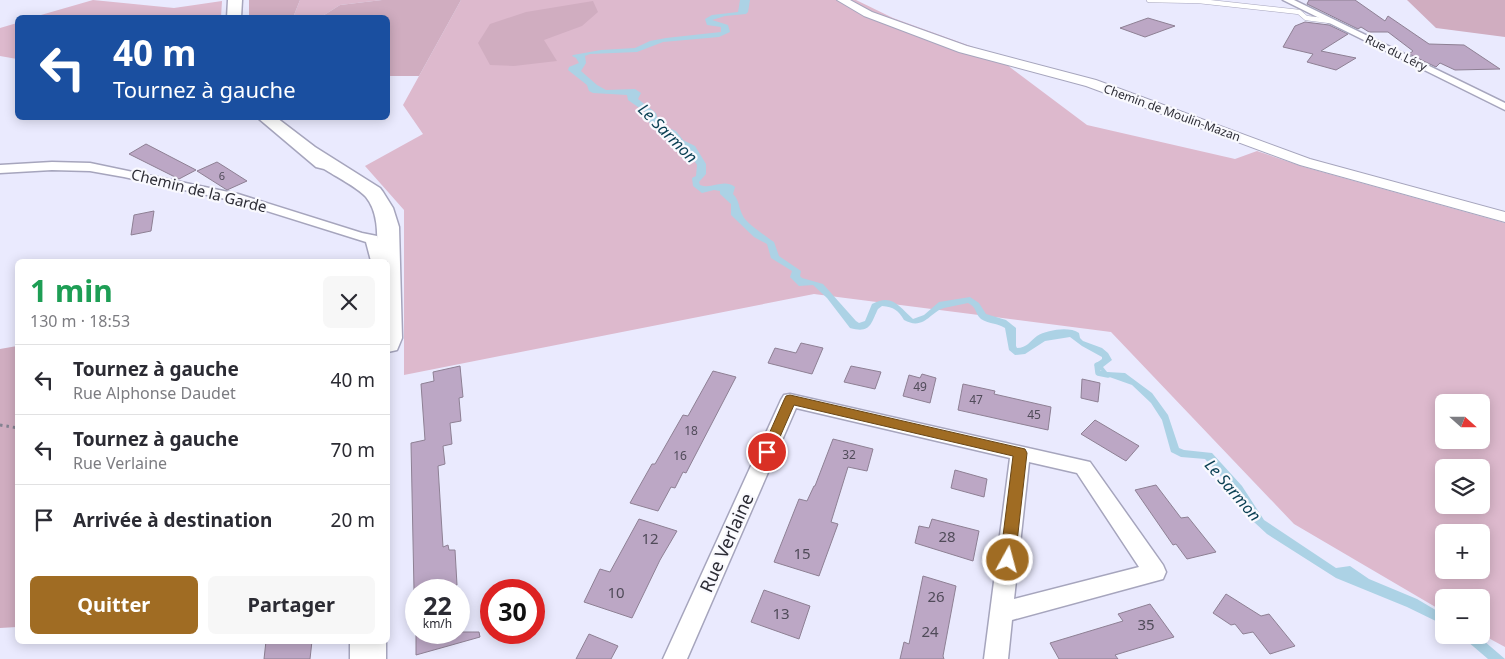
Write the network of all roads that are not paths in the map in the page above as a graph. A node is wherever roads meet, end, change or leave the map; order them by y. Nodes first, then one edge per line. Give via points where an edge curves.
1 (235, 0) edge
2 (842, 0) edge
3 (1149, 0) edge
4 (1287, 0) edge
5 (234, 15) edge
6 (1330, 21) junction
7 (1505, 107) edge
8 (269, 120) edge
9 (311, 152) junction
10 (0, 169) edge
11 (1505, 217) edge
12 (372, 239) junction
13 (371, 259) edge
14 (377, 259) edge
15 (388, 259) edge
16 (1020, 453) junction
17 (1001, 613) junction
18 (368, 644) edge
19 (368, 659) edge
20 (675, 659) edge
21 (996, 659) edge

1 - 5 main road
2 - 11 street, Chemin de Moulin-Mazan via 868,14 963,49 1091,83 1305,162
3 - 6 lane via 1200,1 1298,12 1306,18
4 - 6 street, Rue du Léry
6 - 7 street, Rue du Léry
8 - 9 main road
9 - 12 main road via 368,209
9 - 15 main road via 373,192 383,208 388,227
10 - 12 street, Chemin de la Garde via 90,167 124,173 238,198
12 - 13 main road
12 - 14 street
16 - 17 street
16 - 17 street via 1083,466 1155,572
16 - 20 street, Rue Verlaine via 790,400
17 - 21 street
18 - 19 main road

